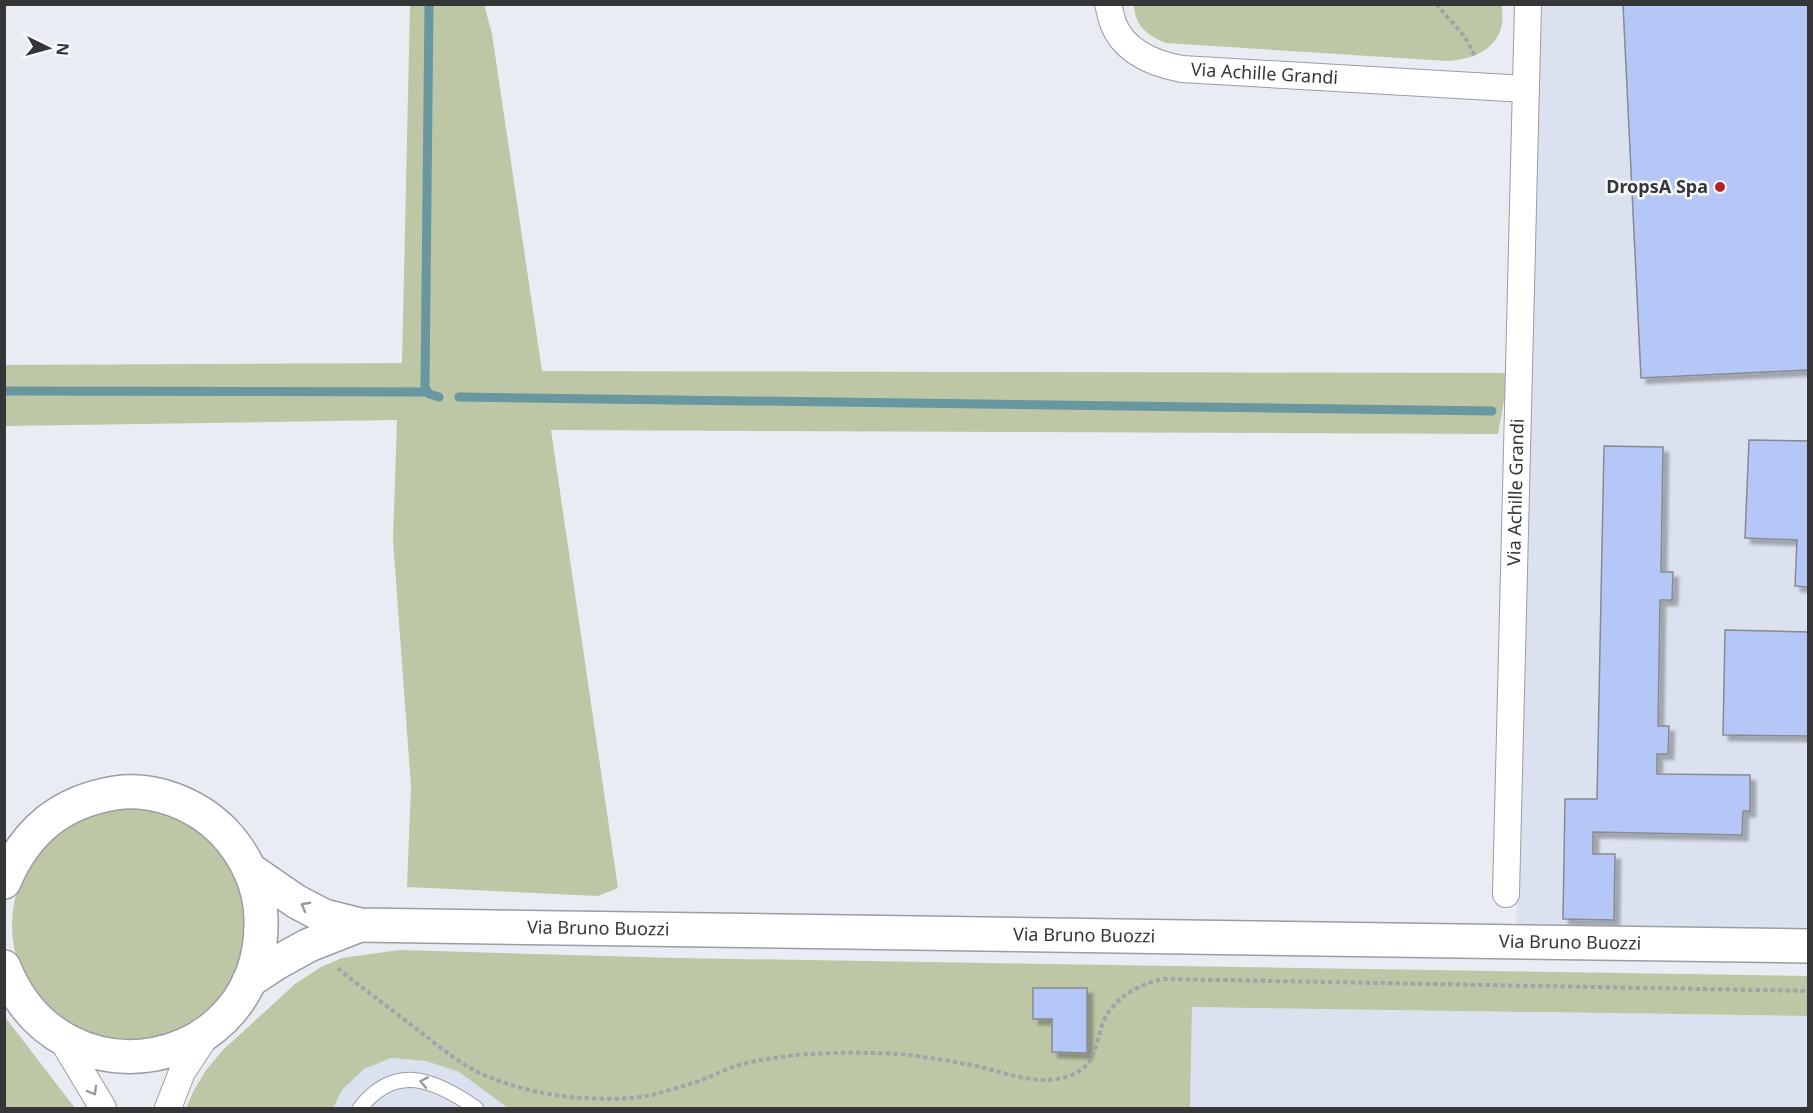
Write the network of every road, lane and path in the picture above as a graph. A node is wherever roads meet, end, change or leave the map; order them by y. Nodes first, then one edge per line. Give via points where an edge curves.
1 (1108, 4) edge
2 (1436, 4) edge
3 (1528, 4) edge
4 (1493, 87) junction
5 (1526, 89) junction
6 (249, 869) junction
7 (5, 881) edge
8 (1506, 894) dead end
9 (360, 925) junction
10 (316, 942) junction
11 (1809, 946) edge
12 (7, 976) edge
13 (249, 981) junction
14 (1809, 991) edge
15 (209, 1031) junction
16 (61, 1038) junction
17 (472, 1107) edge
18 (103, 1108) edge
19 (168, 1108) edge
20 (360, 1108) edge

1 - 4 street, Via Achille Grandi via 1113,25 1124,41 1143,57 1162,65
2 - 4 path via 1465,37
3 - 5 street, Via Achille Grandi
4 - 5 street, Via Achille Grandi
5 - 8 street, Via Achille Grandi
6 - 7 main road via 232,841 201,813 168,797 122,792 78,802 51,818 20,851
9 -> 6 main road, Via Bruno Buozzi via 324,916
6 - 13 main road via 258,892 262,930
9 - 10 main road, Via Bruno Buozzi
9 - 11 main road, Via Bruno Buozzi
10 - 13 main road, Via Bruno Buozzi
10 - 14 path via 342,972 456,1059 484,1075 564,1097 606,1099 653,1095 737,1065 833,1053 919,1057 1039,1080 1060,1078 1084,1067 1091,1059 1106,1018 1120,1001 1144,983 1164,978
12 - 16 main road via 32,1014
13 - 15 main road via 225,1017
15 - 16 main road via 172,1050 130,1057 94,1052
15 - 19 street via 182,1072
16 -> 18 street
17 -> 20 lane via 437,1085 416,1080 396,1081 377,1090

